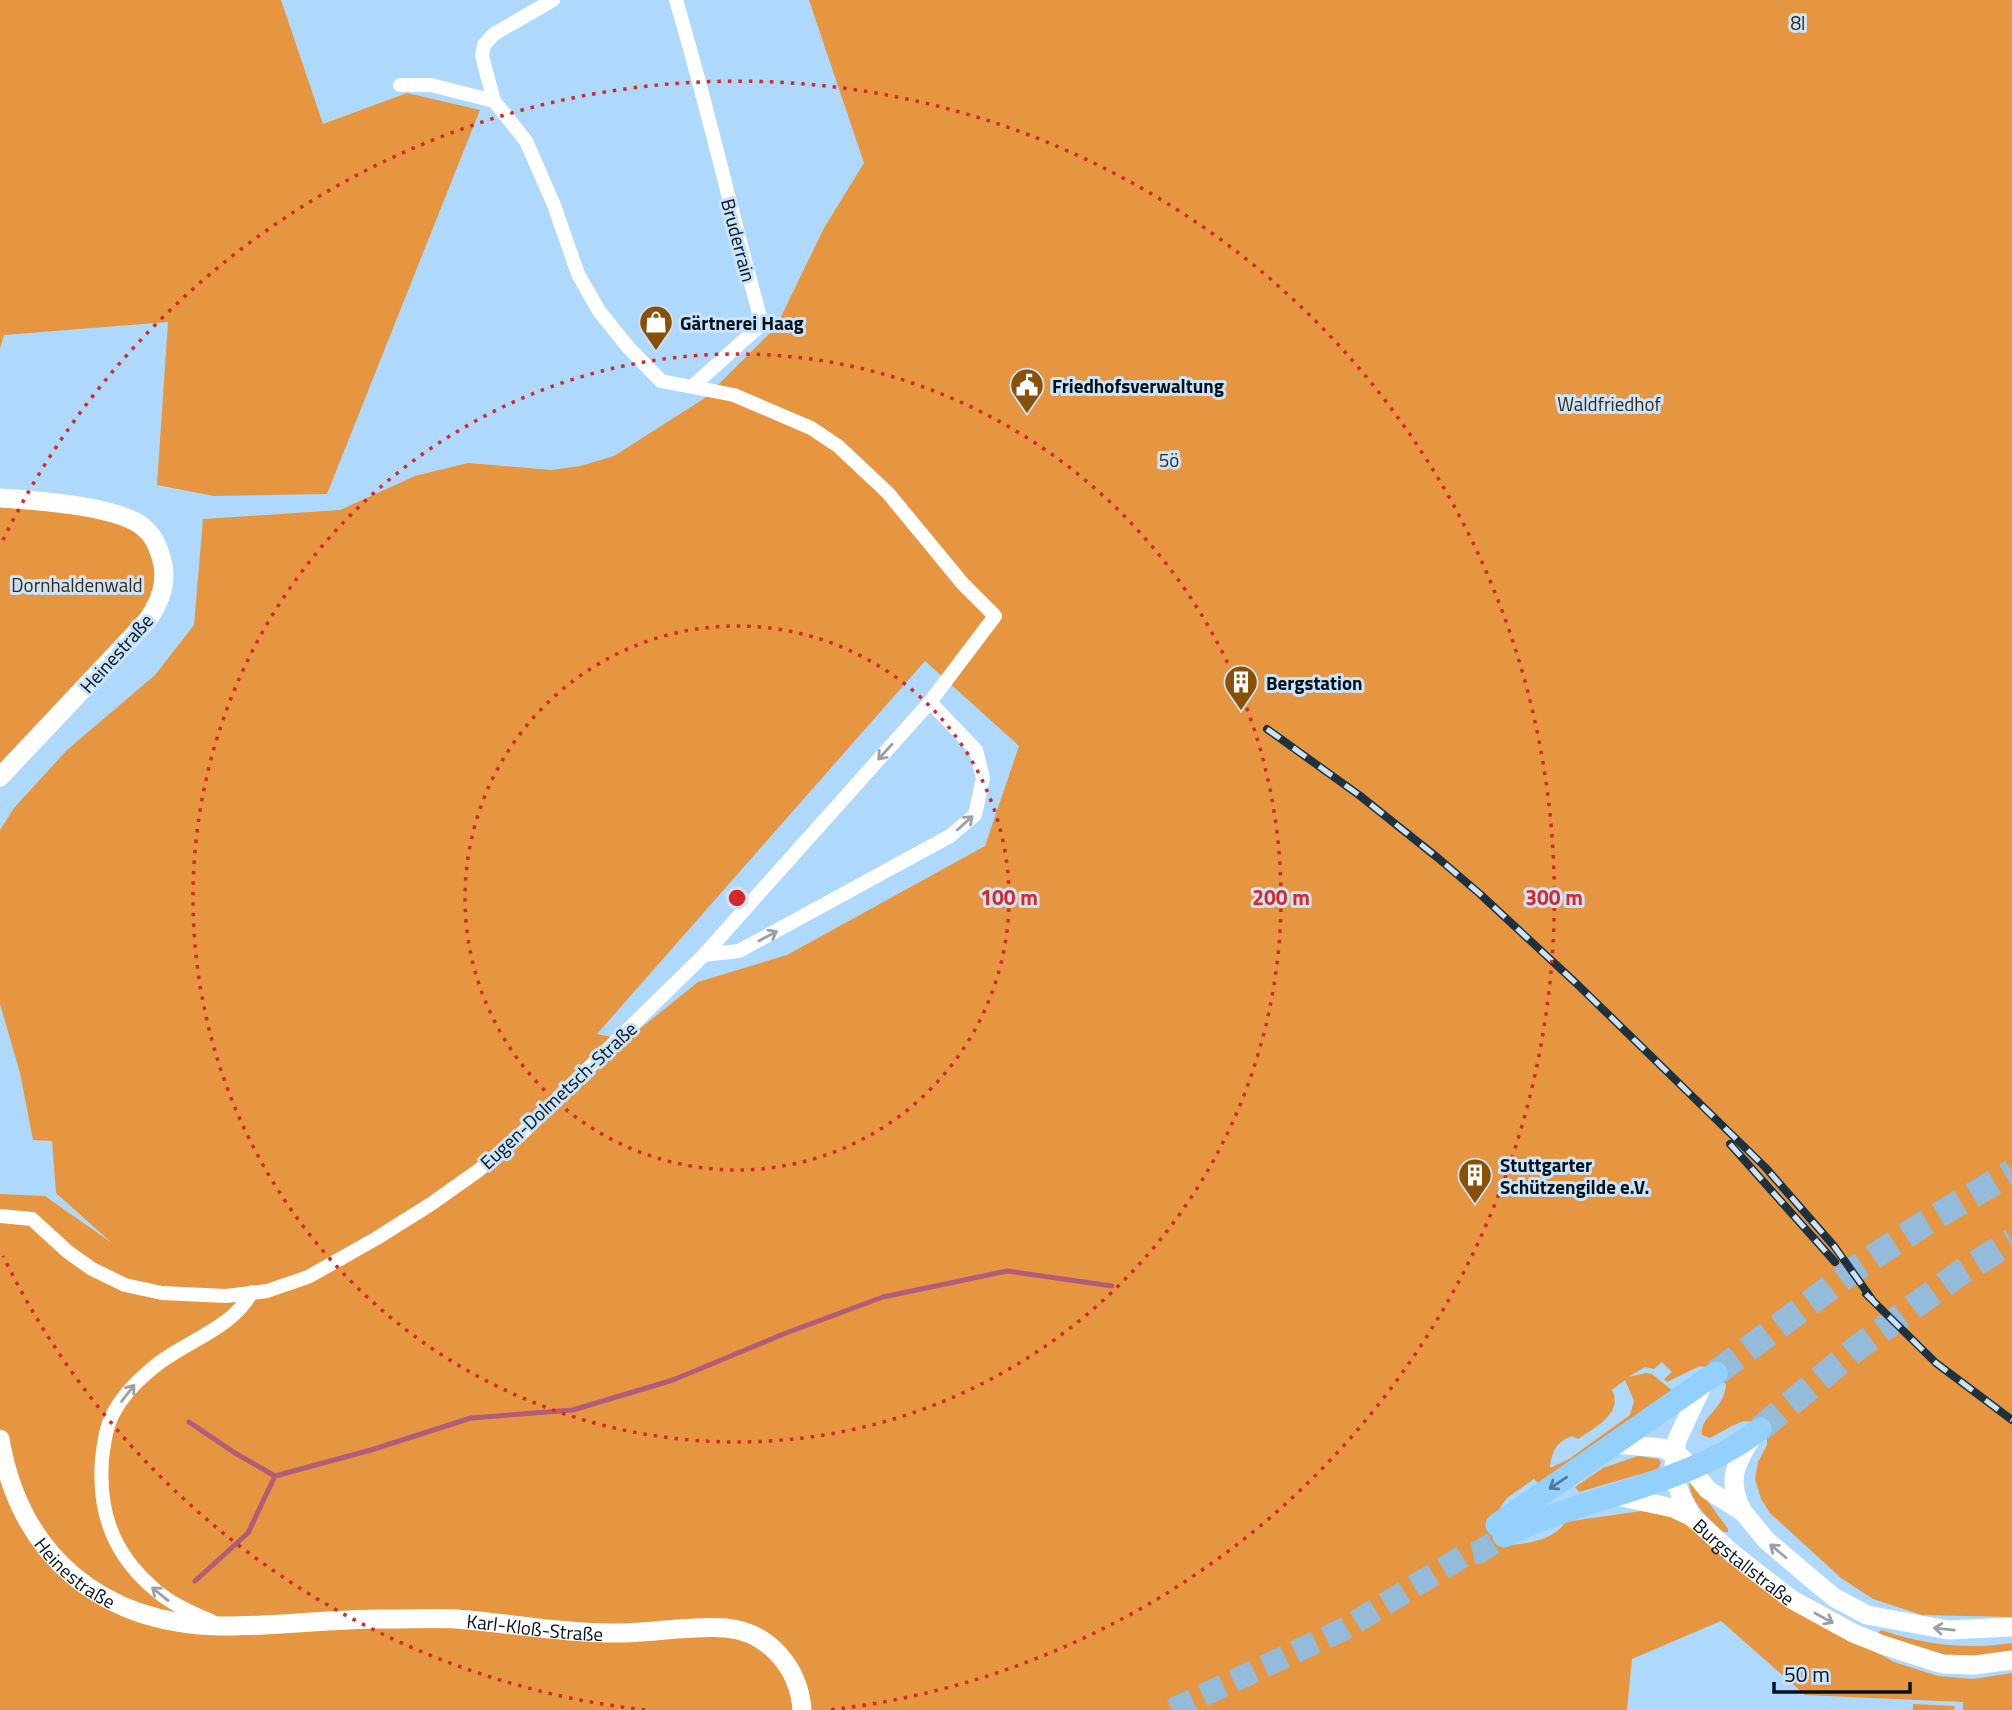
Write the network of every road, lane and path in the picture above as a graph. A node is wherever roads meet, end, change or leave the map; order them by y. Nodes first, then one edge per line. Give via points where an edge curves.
1 (553, 0) edge
2 (676, 0) edge
3 (400, 85) dead end
4 (495, 101) junction
5 (694, 385) junction
6 (0, 498) edge
7 (930, 702) junction
8 (0, 777) edge
9 (704, 955) junction
10 (0, 1216) edge
11 (252, 1292) junction
12 (1710, 1378) joint
13 (1757, 1432) joint
14 (0, 1438) edge
15 (1615, 1444) junction
16 (1680, 1465) junction
17 (1611, 1495) junction
18 (1743, 1512) junction
19 (1692, 1517) junction
20 (220, 1626) junction
21 (2012, 1627) edge
22 (2012, 1660) edge
23 (802, 1710) edge

1 - 4 street via 494,34 484,45 482,56
2 - 5 street, Bruderrain via 762,324
3 - 4 street via 431,85
4 - 5 street via 526,141 578,274 599,311 660,381
5 - 7 street, Eugen-Dolmetsch-Straße via 734,394 779,413 838,446 888,493 995,616
6 - 8 main road, Heinestraße via 75,506 132,520 154,539 164,564 160,599 146,622
7 -> 9 street, Eugen-Dolmetsch-Straße
9 -> 7 street via 739,951 950,836 975,814 983,778 976,750
9 - 11 street, Eugen-Dolmetsch-Straße via 479,1170 431,1205 308,1277
10 - 11 street, Eugen-Dolmetsch-Straße via 32,1219 84,1263 125,1286 162,1293 226,1296
20 -> 11 street via 171,1603 125,1557 104,1511 103,1447 113,1413 134,1385 160,1361 222,1325
12 - 15 main road
12 - 16 main road via 1682,1426
13 - 16 main road via 1733,1448
13 - 18 main road via 1740,1454 1733,1480
14 - 20 main road, Heinestraße via 11,1485 26,1520 75,1579 142,1614
15 - 16 main road via 1647,1446
15 -> 17 main road via 1500,1531
16 - 17 main road
16 - 18 main road, Burgstallstraße
16 - 19 main road, Burgstallstraße via 1681,1496
17 - 19 main road
21 -> 18 main road, Burgstallstraße via 1948,1630 1867,1615 1819,1585 1766,1540
19 -> 22 main road, Burgstallstraße via 1791,1599 1853,1633 1942,1664
20 - 23 main road, Karl-Kloß-Straße via 457,1619 608,1633 727,1628 752,1635 781,1656 796,1681

